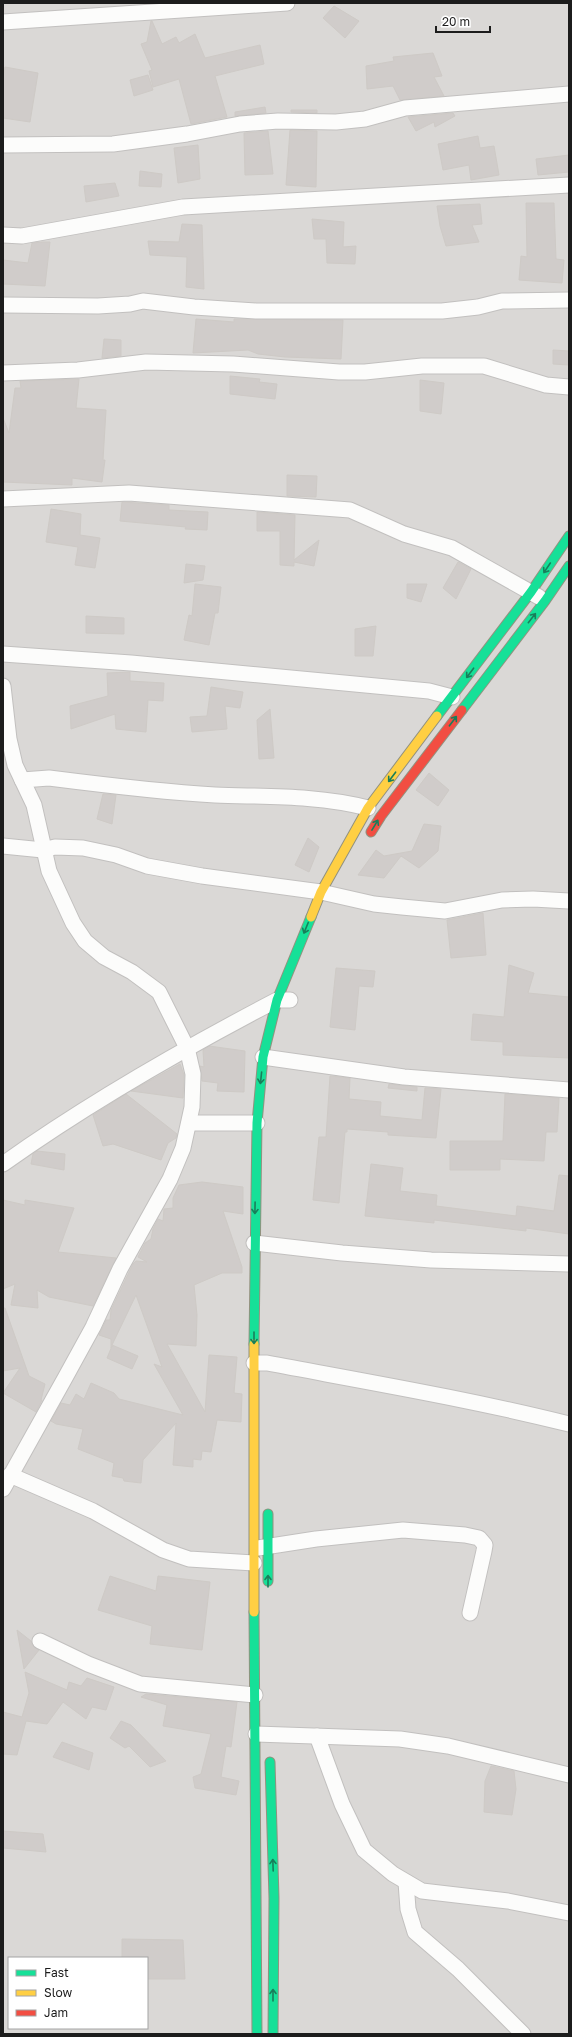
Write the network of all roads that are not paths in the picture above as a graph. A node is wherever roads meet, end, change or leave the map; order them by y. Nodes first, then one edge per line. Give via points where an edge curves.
1 (287, 3) edge
2 (3, 22) edge
3 (569, 94) edge
4 (3, 144) edge
5 (569, 185) edge
6 (3, 234) edge
7 (569, 300) edge
8 (3, 305) edge
9 (3, 373) edge
10 (569, 387) edge
11 (3, 499) edge
12 (569, 536) edge
13 (569, 566) edge
14 (531, 592) junction
15 (545, 601) junction
16 (3, 654) edge
17 (3, 686) edge
18 (452, 697) junction
19 (22, 780) junction
20 (368, 808) junction
21 (365, 842) dead end
22 (3, 846) edge
23 (43, 850) junction
24 (331, 894) junction
25 (569, 901) edge
26 (287, 1000) junction
27 (187, 1048) junction
28 (273, 1058) junction
29 (569, 1090) edge
30 (188, 1123) junction
31 (256, 1123) junction
32 (3, 1164) edge
33 (264, 1244) junction
34 (569, 1264) edge
35 (264, 1363) junction
36 (569, 1424) edge
37 (10, 1475) junction
38 (3, 1489) edge
39 (268, 1502) dead end
40 (258, 1553) junction
41 (268, 1587) dead end
42 (470, 1613) dead end
43 (40, 1641) dead end
44 (255, 1695) junction
45 (317, 1736) junction
46 (267, 1738) junction
47 (569, 1775) edge
48 (406, 1882) junction
49 (569, 1913) edge
50 (257, 2034) edge
51 (273, 2034) edge
52 (523, 2034) edge

1 - 2 street
3 - 4 street via 405,108 365,119 336,122 278,121 240,124 113,144
5 - 6 street via 182,207 22,236
7 - 8 street via 507,300 442,311 256,311 194,308 142,301 98,306
9 - 10 street via 78,370 146,362 233,364 339,372 422,366 484,366 546,385
11 - 14 street via 129,493 350,510 404,534 452,548
12 -> 14 street
13 - 15 street
14 - 15 street
14 -> 18 street
21 -> 15 street via 381,816
16 - 18 street via 131,663 429,691
17 - 19 street via 8,739
18 -> 20 street
19 - 20 street via 49,778 214,795 296,797 345,802
19 - 23 street via 34,805
20 - 24 street
22 - 23 street
23 - 24 street via 55,847 83,848 155,867 202,876
23 - 27 street via 49,871 73,923 85,942 160,992
24 - 25 street via 374,904 445,911 502,900
24 -> 26 street
26 - 27 street
26 - 28 street
27 - 30 street via 193,1074 192,1107
27 - 32 street via 84,1109
28 - 29 street via 404,1077
28 -> 31 street
30 - 31 street
30 - 37 street via 183,1148 170,1179 120,1269 93,1327
31 -> 33 street
33 - 34 street via 431,1260
33 -> 35 street
35 - 36 street via 480,1402
35 - 40 street
37 - 38 street
37 - 40 street via 93,1511 163,1550 189,1558
39 - 40 street
41 -> 40 street
40 - 42 street via 316,1539 402,1530 479,1538 484,1544 484,1551
40 - 44 street
43 - 44 street via 88,1664 140,1684
44 - 46 street
45 - 46 street
45 - 47 street via 400,1739 448,1746
45 - 48 street via 342,1804 364,1850
46 - 50 street
51 -> 46 street via 274,1898
48 - 49 street via 422,1892 508,1901
48 - 52 street via 408,1909 415,1932 458,1969

